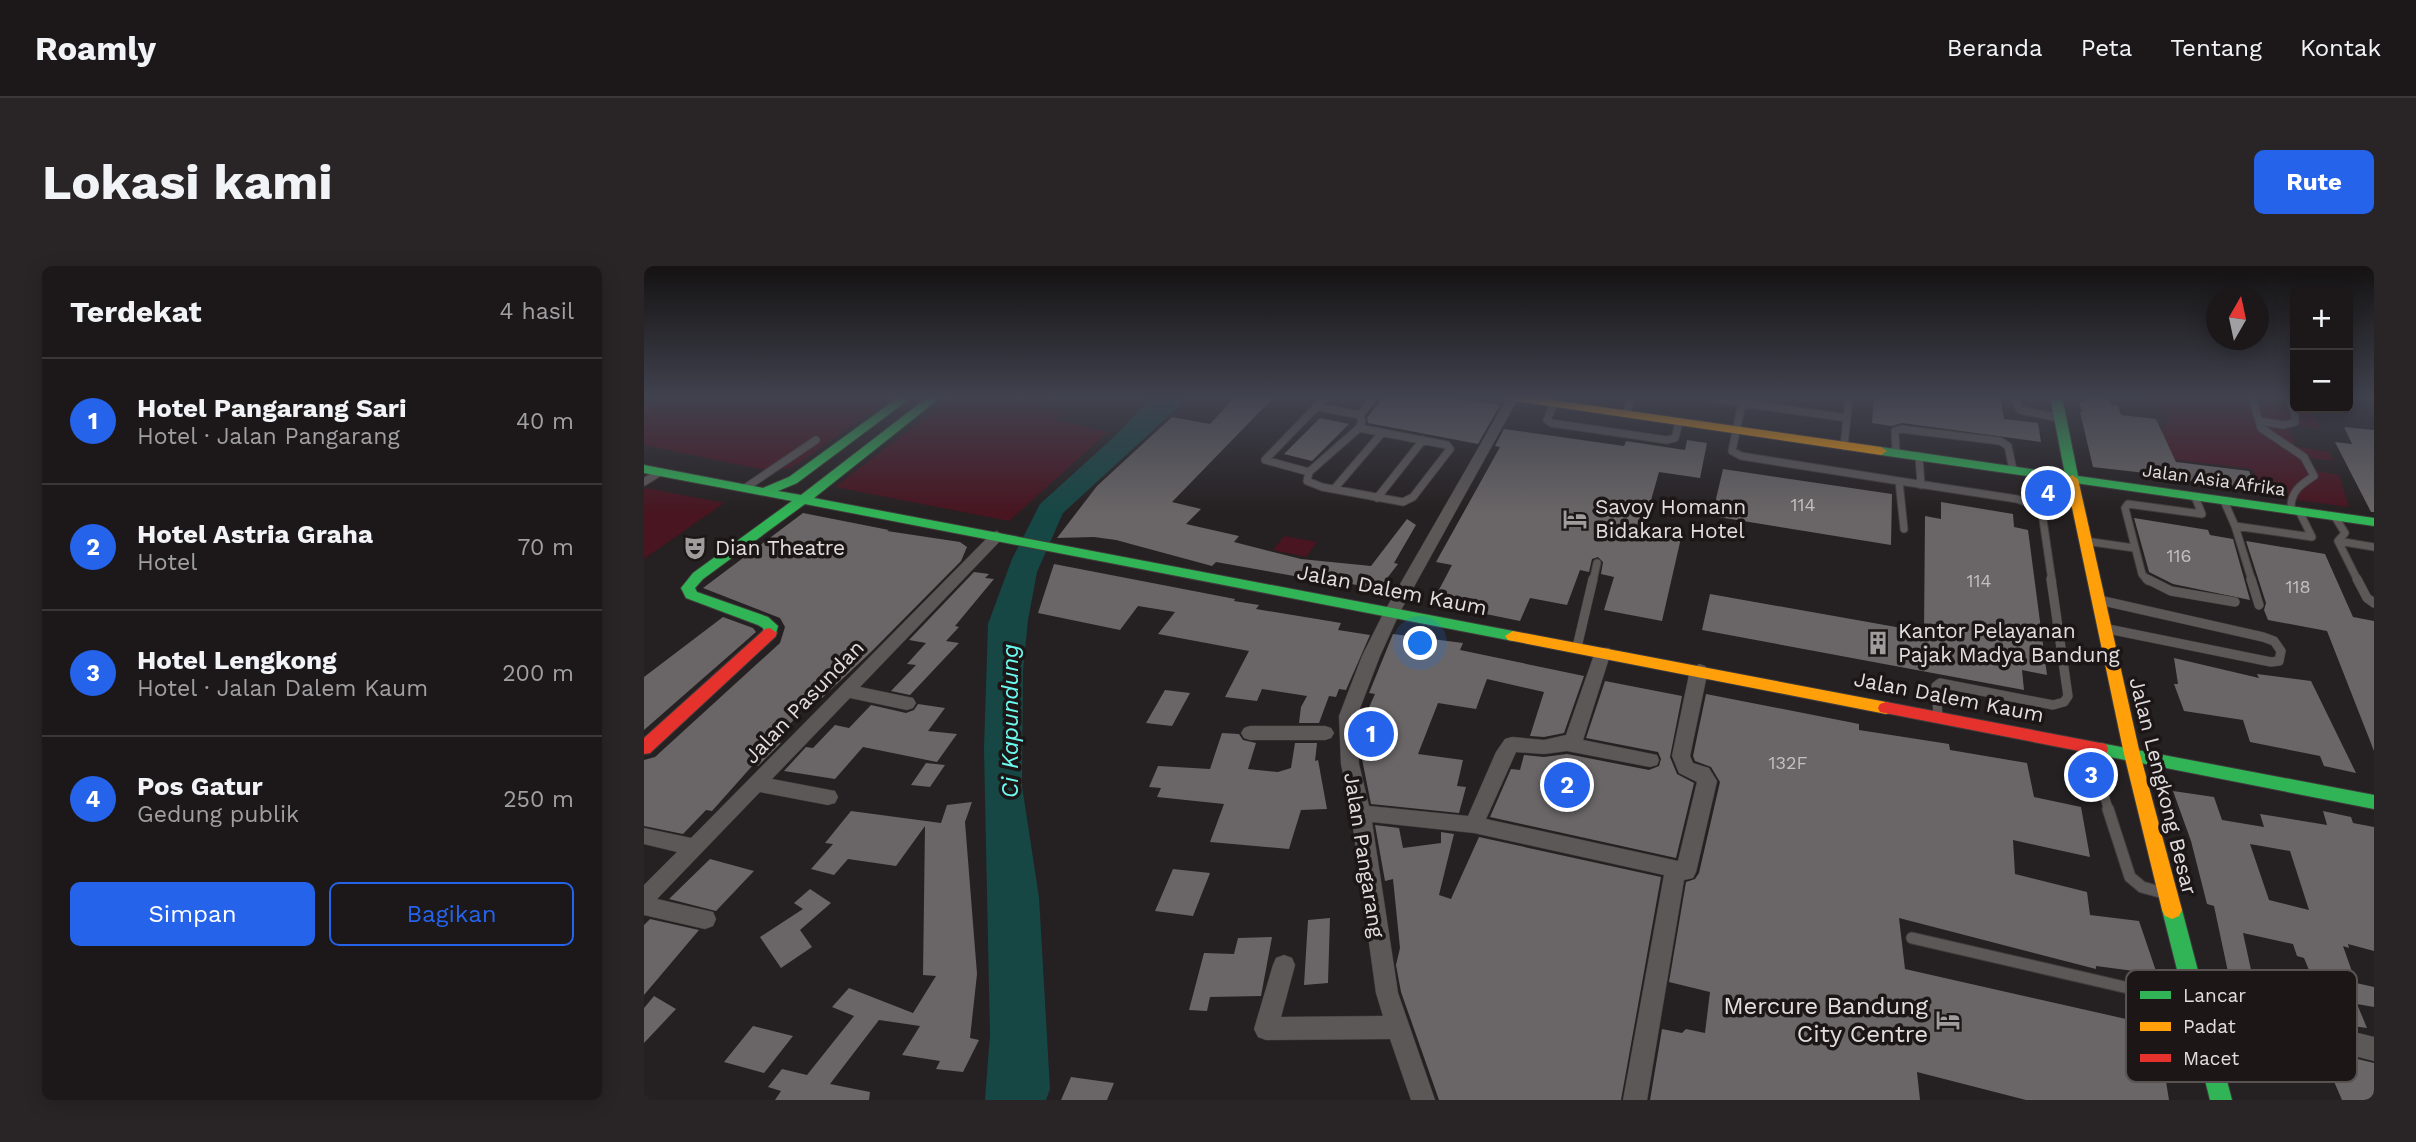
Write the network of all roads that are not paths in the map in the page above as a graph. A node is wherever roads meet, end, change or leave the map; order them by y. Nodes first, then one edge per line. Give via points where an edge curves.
1 (853, 436) edge
2 (885, 436) edge
3 (1289, 436) edge
4 (1350, 436) edge
5 (1379, 436) edge
6 (1399, 436) edge
7 (1489, 436) edge
8 (1639, 436) edge
9 (1676, 436) edge
10 (1735, 436) edge
11 (1776, 436) edge
12 (1845, 436) edge
13 (1895, 436) edge
14 (1958, 436) edge
15 (2064, 436) edge
16 (2273, 436) edge
17 (816, 440) dead end
18 (1423, 440) junction
19 (1844, 446) junction
20 (1896, 453) junction
21 (1919, 456) junction
22 (2013, 470) junction
23 (652, 471) edge
24 (1309, 472) junction
25 (2072, 479) junction
26 (1899, 481) junction
27 (644, 482) edge
28 (1921, 485) junction
29 (745, 488) junction
30 (1334, 489) junction
31 (765, 492) junction
32 (2195, 497) junction
33 (1377, 498) junction
34 (804, 499) junction
35 (2224, 501) junction
36 (2295, 511) junction
37 (2335, 517) junction
38 (2374, 522) edge
39 (2235, 526) junction
40 (1904, 529) dead end
41 (1005, 538) junction
42 (2085, 541) junction
43 (2338, 541) junction
44 (2374, 547) edge
45 (2134, 548) junction
46 (1597, 563) dead end
47 (2097, 600) junction
48 (2235, 602) dead end
49 (2374, 603) edge
50 (2259, 605) dead end
51 (1392, 612) junction
52 (2103, 628) junction
53 (1577, 647) junction
54 (1603, 652) junction
55 (1699, 670) junction
56 (846, 691) junction
57 (907, 703) dead end
58 (1938, 716) junction
59 (1250, 733) dead end
60 (1325, 733) dead end
61 (1567, 744) junction
62 (644, 748) edge
63 (2132, 754) junction
64 (1650, 760) dead end
65 (756, 784) junction
66 (2103, 792) dead end
67 (828, 797) dead end
68 (2374, 802) edge
69 (1362, 813) junction
70 (1474, 824) junction
71 (644, 836) edge
72 (695, 847) junction
73 (1676, 869) junction
74 (2168, 895) junction
75 (644, 900) edge
76 (644, 906) edge
77 (705, 919) dead end
78 (1912, 938) dead end
79 (1284, 965) dead end
80 (2188, 970) edge
81 (2126, 988) edge
82 (1398, 1027) junction
83 (2357, 1045) edge
84 (2374, 1049) edge
85 (2216, 1082) edge
86 (1423, 1100) edge
87 (1635, 1100) edge
88 (2221, 1100) edge

1 - 31 main road via 793,480
2 - 34 main road
3 - 24 lane via 1265,460
4 - 24 lane
5 - 30 lane
6 - 18 lane
7 - 51 street, Jalan Pangarang
8 - 9 lane via 1667,440
10 - 26 lane via 1735,454
11 - 19 main road, Jalan Asia Afrika
12 - 19 lane
13 - 20 lane
14 - 22 lane via 2000,441 2008,446
15 - 25 main road, Jalan Lengkong Besar
16 - 36 lane via 2304,457 2314,476 2297,486 2289,500
17 - 29 lane
18 - 33 lane
18 - 33 lane via 1447,446 1448,455 1409,500
19 - 20 main road, Jalan Asia Afrika
20 - 21 main road, Jalan Asia Afrika
21 - 22 main road, Jalan Asia Afrika
21 - 28 lane
22 - 25 main road, Jalan Asia Afrika
23 - 27 lane
23 - 29 main road, Jalan Dalem Kaum
24 - 30 lane via 1307,481
25 - 32 main road, Jalan Asia Afrika
25 - 42 main road, Jalan Lengkong Besar
26 - 28 lane
26 - 40 lane
28 - 58 lane via 2017,499 2042,513 2068,696 2053,705 1940,683
29 - 31 main road, Jalan Dalem Kaum
30 - 33 lane
31 - 34 main road, Jalan Dalem Kaum
32 - 35 main road, Jalan Asia Afrika
32 - 45 lane via 2202,513 2128,504 2125,508
34 - 41 main road, Jalan Dalem Kaum
34 - 62 main road via 688,588 691,595 771,626 771,635
35 - 36 main road, Jalan Asia Afrika
35 - 39 lane
36 - 37 main road, Jalan Asia Afrika
36 - 39 lane via 2312,537
37 - 38 main road, Jalan Asia Afrika
37 - 43 lane via 2345,533
39 - 50 lane
41 - 51 main road, Jalan Dalem Kaum
41 - 56 street, Jalan Pasundan
42 - 45 lane
42 - 47 main road, Jalan Lengkong Besar
43 - 44 lane
43 - 49 lane via 2367,598
45 - 48 lane via 2146,582
46 - 53 lane
47 - 52 main road, Jalan Lengkong Besar
47 - 52 lane via 2263,637 2274,641 2281,651 2279,661 2271,662
51 - 53 main road, Jalan Dalem Kaum
51 - 69 street, Jalan Pangarang via 1348,716 1350,764
52 - 63 main road, Jalan Lengkong Besar
53 - 54 main road, Jalan Dalem Kaum
54 - 55 main road, Jalan Dalem Kaum
54 - 61 street via 1574,739
55 - 58 main road, Jalan Dalem Kaum
55 - 73 street via 1681,763 1706,781 1686,872
56 - 57 street
56 - 65 street, Jalan Pasundan
58 - 63 main road, Jalan Dalem Kaum
59 - 60 street
61 - 64 street
61 - 70 street via 1512,744
63 - 68 main road, Jalan Dalem Kaum
63 - 74 main road, Jalan Lengkong Besar
65 - 67 street
65 - 72 street, Jalan Pasundan
66 - 74 lane via 2130,877 2141,887
69 - 70 street
69 - 82 street, Jalan Pangarang via 1379,952
70 - 73 street
71 - 72 street
72 - 75 street, Jalan Pasundan
73 - 87 street
74 - 80 main road, Jalan Lengkong Besar
76 - 77 street
78 - 81 lane
79 - 82 street via 1266,1029
82 - 86 street, Jalan Pangarang
83 - 84 street
85 - 88 main road, Jalan Lengkong Besar

